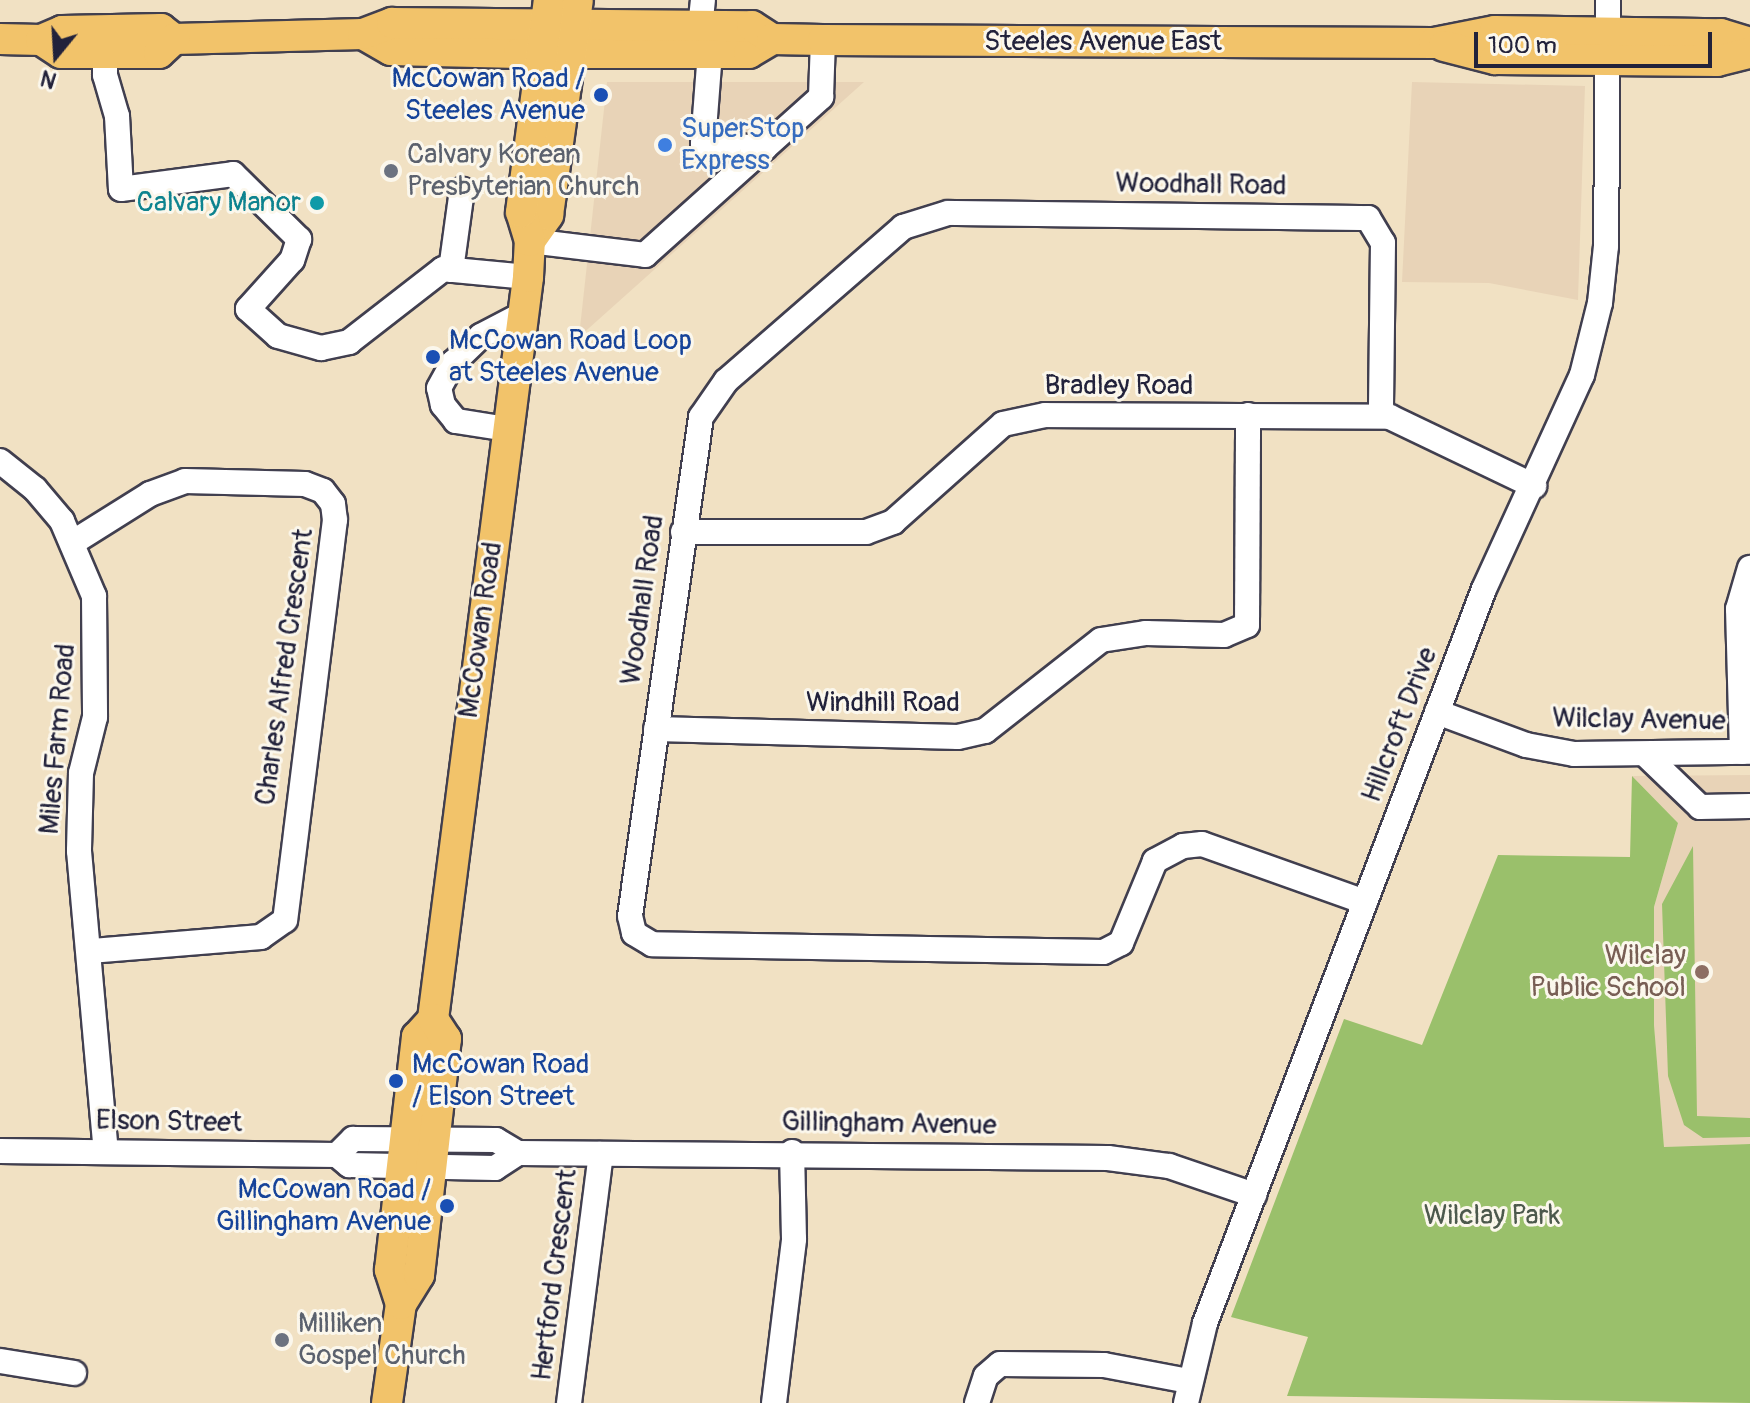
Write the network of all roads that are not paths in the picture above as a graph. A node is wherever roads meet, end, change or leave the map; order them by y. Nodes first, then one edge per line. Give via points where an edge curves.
1 (1608, 0) edge
2 (560, 26) edge
3 (704, 27) edge
4 (0, 39) edge
5 (174, 39) junction
6 (41, 40) junction
7 (823, 40) junction
8 (1750, 43) edge
9 (1608, 46) junction
10 (105, 52) junction
11 (1750, 53) edge
12 (765, 148) junction
13 (462, 190) dead end
14 (530, 241) junction
15 (451, 270) junction
16 (528, 277) junction
17 (523, 314) junction
18 (1248, 415) junction
19 (1381, 416) junction
20 (507, 429) junction
21 (0, 461) edge
22 (1534, 486) junction
23 (683, 532) junction
24 (72, 543) junction
25 (1750, 568) edge
26 (1437, 712) junction
27 (656, 729) junction
28 (1746, 752) edge
29 (1645, 754) junction
30 (1750, 806) edge
31 (1365, 902) junction
32 (90, 951) junction
33 (0, 1151) edge
34 (106, 1151) junction
35 (792, 1152) junction
36 (418, 1153) junction
37 (601, 1154) junction
38 (1254, 1195) junction
39 (0, 1361) edge
40 (74, 1373) dead end
41 (1187, 1392) edge
42 (387, 1403) edge
43 (569, 1403) edge
44 (774, 1403) edge
45 (977, 1403) edge

1 - 9 street, Hillcroft Drive
2 - 3 main road, Steeles Avenue East
2 - 5 main road, Steeles Avenue East via 391,50 363,34
2 - 14 main road, McCowan Road via 548,215
3 - 7 main road, Steeles Avenue East via 752,26 772,39
3 - 12 street via 703,144
4 - 6 main road, Steeles Avenue East
5 - 6 main road, Steeles Avenue East via 161,29 62,31
5 - 10 main road, Steeles Avenue East via 159,53
6 - 10 main road, Steeles Avenue East via 61,53
7 - 9 main road, Steeles Avenue East via 1434,43 1495,31
7 - 12 street via 821,97
8 - 9 main road, Steeles Avenue East via 1721,34
9 - 11 main road, Steeles Avenue East via 1717,61
9 - 22 street, Hillcroft Drive via 1600,303 1579,385
10 - 15 street via 105,75 117,116 121,189 233,174 299,239 292,260 248,309 278,336 321,348 349,342 443,269
12 - 14 street via 645,255
13 - 15 street
14 - 16 main road, McCowan Road
15 - 16 street
16 - 17 main road, McCowan Road
17 - 20 main road, McCowan Road
17 - 20 street via 481,336 453,363 439,388 443,405 456,421
18 - 19 street, Bradley Road
18 - 23 street, Bradley Road via 1021,418 986,437 893,522 866,532
18 - 27 street, Windhill Road via 1247,625 1224,635 1146,633 1101,640 985,731 958,737
19 - 22 street, Bradley Road
19 - 23 street, Woodhall Road via 1383,243 1368,218 936,214 893,234 719,388 697,428
20 - 36 main road, McCowan Road via 433,1019 417,1037
21 - 24 street, Miles Farm Road via 35,489
22 - 26 street, Hillcroft Drive via 1484,589
23 - 27 street, Woodhall Road
24 - 32 street, Miles Farm Road via 94,596 98,642 95,717 81,773 79,828
24 - 32 street, Charles Alfred Crescent via 150,494 185,481 305,484 323,491 333,504 335,520 285,920 261,937
25 - 28 street via 1738,609
26 - 29 street, Wilclay Avenue via 1547,750
26 - 31 street, Hillcroft Drive
27 - 31 street, Woodhall Road via 630,916 634,933 652,944 1103,952 1121,943 1155,861 1183,846 1202,844
28 - 29 street, Wilclay Avenue
29 - 30 street via 1700,807
31 - 38 street, Hillcroft Drive
32 - 34 street, Miles Farm Road
33 - 34 street, Elson Street
34 - 36 street, Elson Street via 337,1155 353,1139
35 - 37 street, Gillingham Avenue
35 - 38 street, Gillingham Avenue via 1127,1159 1169,1166
35 - 44 street via 794,1239
36 - 37 street, Gillingham Avenue via 495,1168 518,1153
36 - 42 main road, McCowan Road via 390,1270 401,1304
37 - 43 street, Hertford Crescent
38 - 41 street, Hillcroft Drive via 1205,1323
39 - 40 street
41 - 45 street via 1104,1365 1000,1364 986,1376

